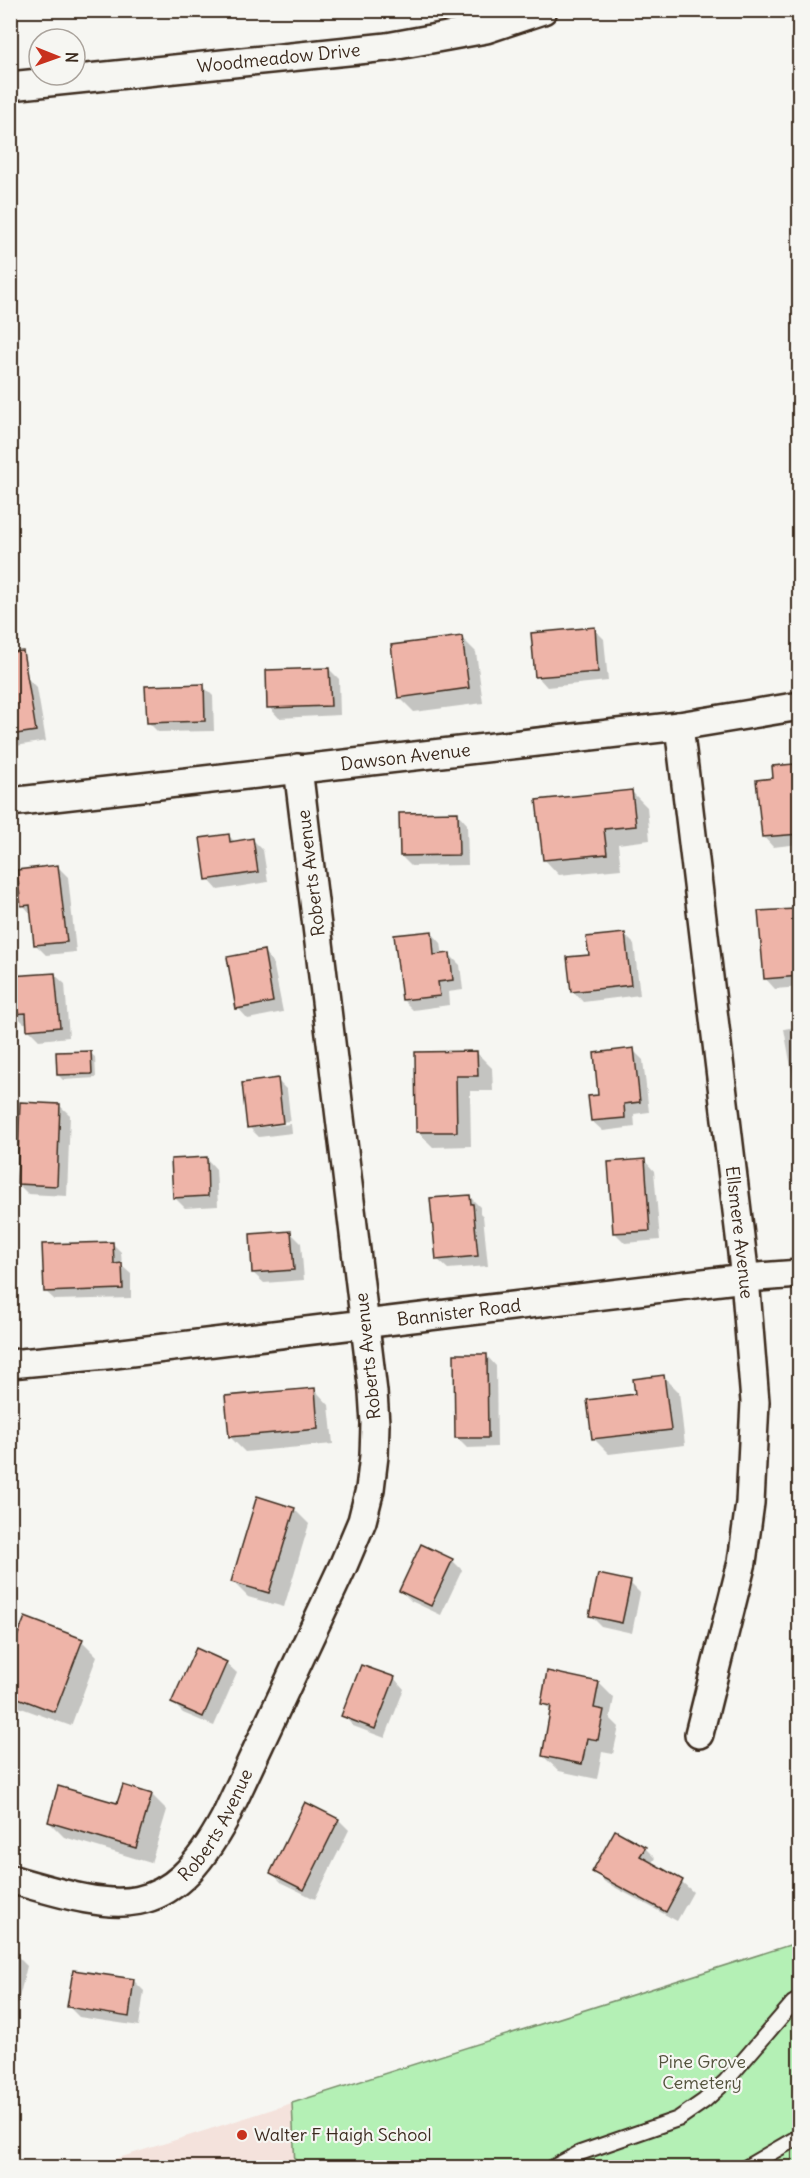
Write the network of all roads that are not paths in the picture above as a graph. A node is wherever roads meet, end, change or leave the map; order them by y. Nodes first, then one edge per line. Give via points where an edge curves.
1 (543, 10) edge
2 (10, 86) edge
3 (800, 706) edge
4 (679, 726) junction
5 (298, 768) junction
6 (10, 802) edge
7 (800, 1274) edge
8 (746, 1278) junction
9 (366, 1324) junction
10 (10, 1364) edge
11 (699, 1734) dead end
12 (10, 1879) edge
13 (800, 1999) edge
14 (800, 2136) edge
15 (552, 2168) edge
16 (745, 2168) edge

1 - 2 street, Woodmeadow Drive via 486,29 387,47
3 - 4 street, Dawson Avenue
4 - 5 street, Dawson Avenue
4 - 8 street, Ellsmere Avenue
5 - 6 street, Dawson Avenue
5 - 9 street, Roberts Avenue
7 - 8 street, Bannister Road
8 - 9 street, Bannister Road
8 - 11 street, Ellsmere Avenue via 755,1402 750,1503 742,1562
9 - 10 street, Bannister Road
9 - 12 street, Roberts Avenue via 375,1439 362,1521 221,1826 186,1875 163,1893 130,1902 76,1898
13 - 15 lane via 745,2061 704,2101 678,2119 580,2153
14 - 16 lane

